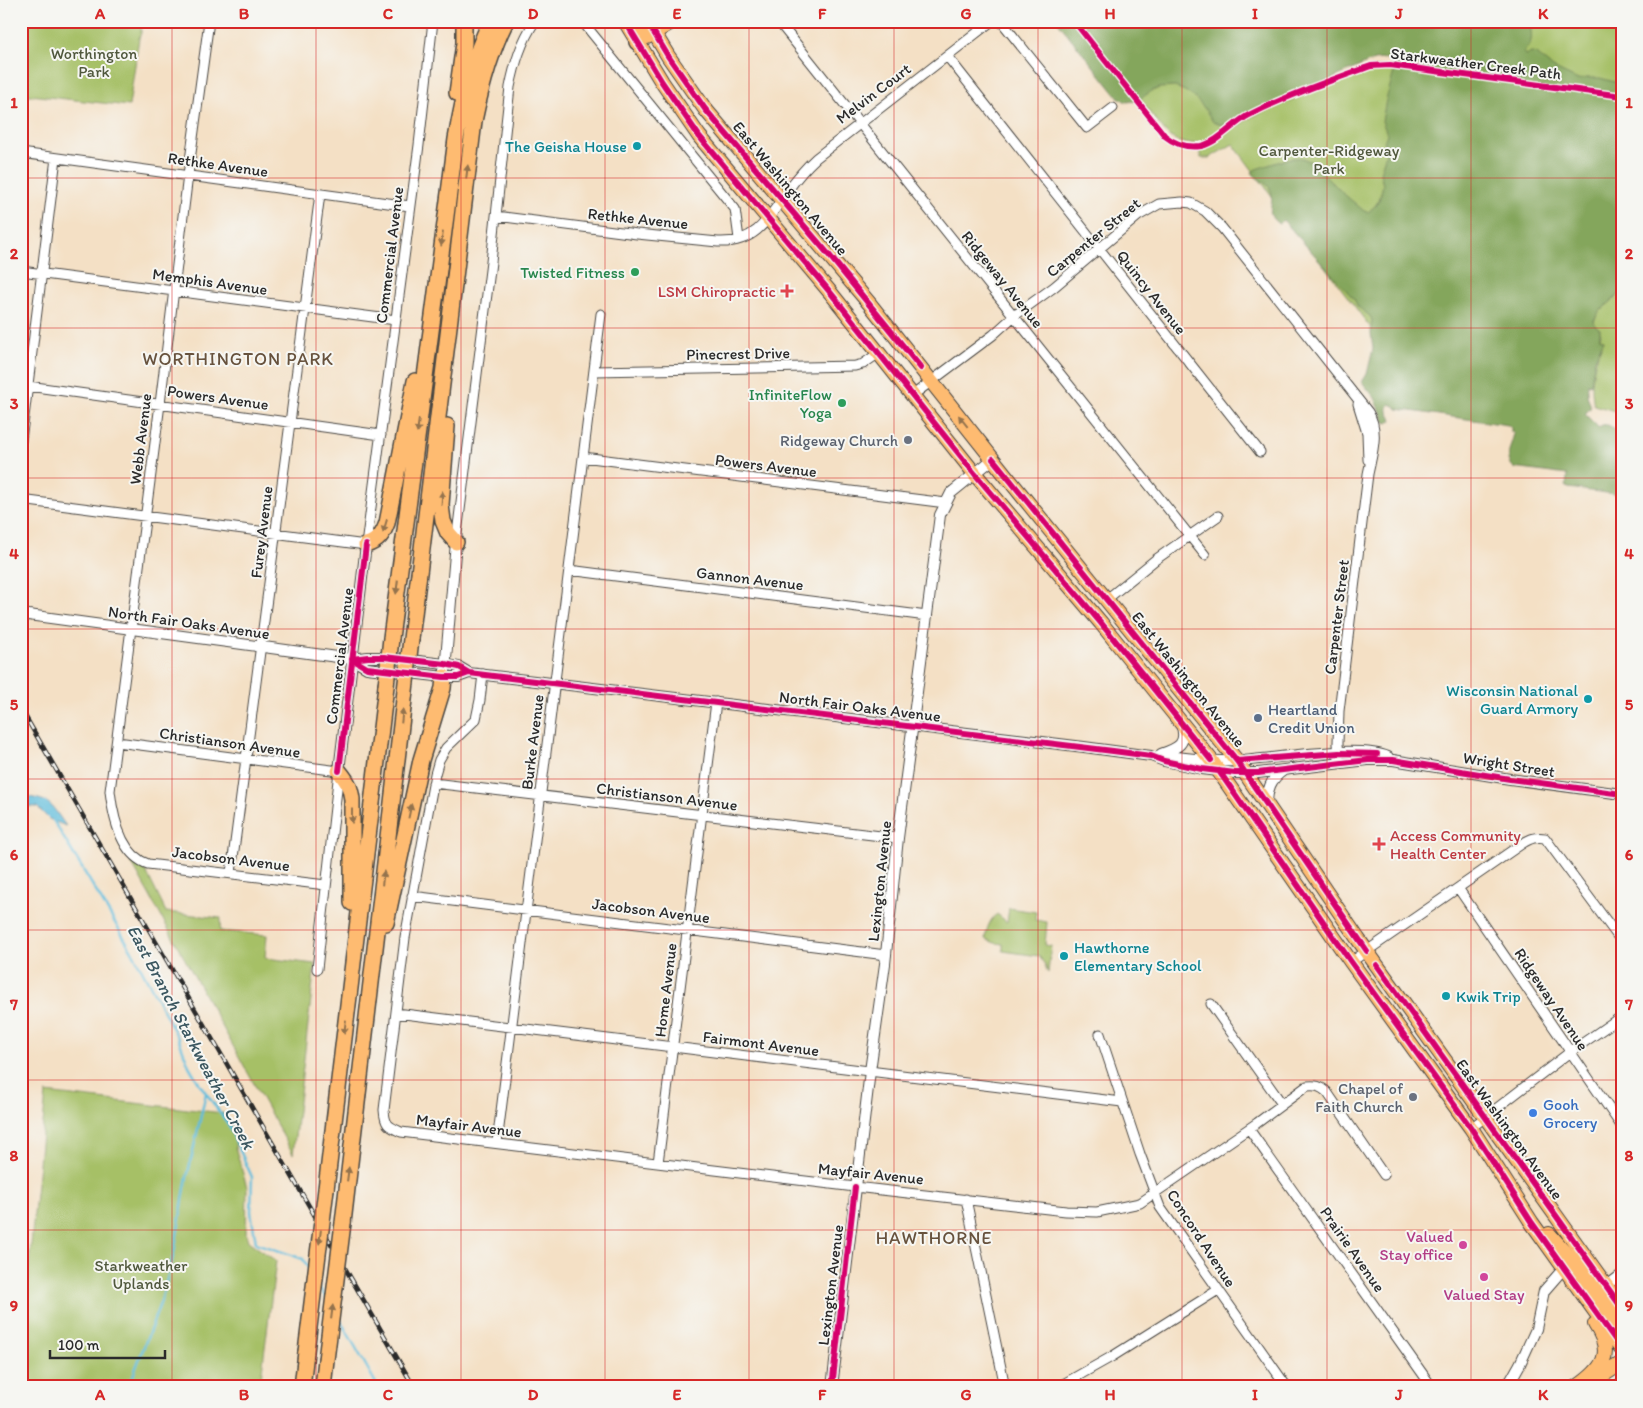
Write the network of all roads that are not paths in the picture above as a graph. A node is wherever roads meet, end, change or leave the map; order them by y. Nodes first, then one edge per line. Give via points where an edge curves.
1 (210, 21) edge
2 (433, 21) edge
3 (464, 21) edge
4 (491, 21) edge
5 (506, 21) edge
6 (535, 21) edge
7 (582, 21) edge
8 (625, 21) edge
9 (673, 21) edge
10 (778, 21) edge
11 (992, 21) edge
12 (1001, 21) edge
13 (649, 24) edge
14 (637, 42) junction
15 (947, 56) junction
16 (1112, 108) dead end
17 (859, 123) junction
18 (456, 139) junction
19 (21, 153) edge
20 (56, 158) junction
21 (188, 175) junction
22 (320, 194) junction
23 (782, 199) junction
24 (410, 206) junction
25 (496, 216) junction
26 (768, 218) junction
27 (461, 220) junction
28 (739, 239) junction
29 (1100, 249) junction
30 (21, 271) edge
31 (42, 273) junction
32 (174, 291) junction
33 (305, 308) junction
34 (601, 314) dead end
35 (1014, 316) junction
36 (396, 320) junction
37 (429, 343) junction
38 (879, 353) junction
39 (594, 371) junction
40 (932, 381) junction
41 (25, 386) edge
42 (913, 395) junction
43 (160, 404) junction
44 (290, 422) junction
45 (381, 435) junction
46 (21, 441) edge
47 (1260, 452) dead end
48 (583, 458) junction
49 (993, 459) junction
50 (975, 474) junction
51 (21, 500) edge
52 (946, 503) junction
53 (146, 516) junction
54 (1218, 516) dead end
55 (276, 533) junction
56 (1190, 536) junction
57 (456, 542) junction
58 (366, 545) junction
59 (1205, 555) dead end
60 (569, 570) junction
61 (1107, 599) junction
62 (21, 614) edge
63 (927, 616) junction
64 (131, 630) junction
65 (261, 647) junction
66 (352, 659) junction
67 (445, 670) junction
68 (483, 674) junction
69 (555, 683) junction
70 (716, 702) junction
71 (1180, 721) junction
72 (913, 727) junction
73 (117, 742) junction
74 (1339, 753) junction
75 (1155, 756) junction
76 (246, 759) junction
77 (1393, 760) junction
78 (1237, 762) junction
79 (1340, 764) junction
80 (1215, 765) junction
81 (1284, 770) junction
82 (339, 772) junction
83 (1246, 774) junction
84 (433, 783) junction
85 (1622, 794) edge
86 (541, 796) junction
87 (1267, 806) junction
88 (702, 815) junction
89 (898, 838) junction
90 (134, 856) joint
91 (232, 873) junction
92 (326, 885) junction
93 (1458, 888) junction
94 (412, 896) junction
95 (526, 910) junction
96 (687, 930) junction
97 (1622, 942) edge
98 (1367, 952) junction
99 (886, 955) junction
100 (1351, 962) junction
101 (317, 969) dead end
102 (351, 979) junction
103 (1211, 1004) dead end
104 (396, 1013) junction
105 (1622, 1016) edge
106 (511, 1027) junction
107 (365, 1030) junction
108 (1100, 1034) dead end
109 (673, 1047) junction
110 (1570, 1052) junction
111 (870, 1071) junction
112 (1122, 1102) junction
113 (1282, 1104) junction
114 (1485, 1118) junction
115 (1622, 1127) edge
116 (1471, 1128) junction
117 (1249, 1129) junction
118 (497, 1143) junction
119 (658, 1163) junction
120 (1384, 1175) dead end
121 (855, 1187) junction
122 (1154, 1193) junction
123 (966, 1199) junction
124 (1532, 1223) junction
125 (1567, 1274) junction
126 (1622, 1274) edge
127 (1606, 1286) junction
128 (1218, 1290) junction
129 (1622, 1308) edge
130 (1622, 1331) edge
131 (1622, 1349) edge
132 (1622, 1363) edge
133 (302, 1386) edge
134 (1284, 1386) edge
135 (323, 1387) edge
136 (832, 1387) edge
137 (1005, 1387) edge
138 (1058, 1387) edge
139 (1432, 1387) edge
140 (1505, 1387) edge
141 (1577, 1387) edge
142 (1583, 1387) edge

1 - 21 street, Webb Avenue
2 - 24 street, Commercial Avenue
3 - 18 highway
4 - 18 highway via 466,88
27 -> 5 highway via 476,112
6 - 25 street via 521,46 510,87
7 - 28 street via 735,208
8 - 14 main road, East Washington Avenue
9 - 13 main road
10 - 17 street, Ridgeway Avenue
11 - 15 street, Melvin Court
12 - 16 street via 1087,128
13 - 14 highway
13 - 23 main road, East Washington Avenue via 701,104
14 - 26 main road, East Washington Avenue via 684,116
15 - 17 street, Melvin Court
15 - 29 street, Quincy Avenue
17 - 23 street, Melvin Court via 816,158
17 - 35 street, Ridgeway Avenue
18 -> 37 highway
19 - 20 street, Rethke Avenue
20 - 21 street, Rethke Avenue
20 - 31 street
21 - 22 street, Rethke Avenue
21 - 32 street, Webb Avenue
22 - 24 street, Rethke Avenue
22 - 33 street, Furey Avenue
23 - 26 street, Melvin Court
23 - 40 main road, East Washington Avenue
24 - 36 street, Commercial Avenue
25 - 28 street, Rethke Avenue via 669,238 724,242
25 - 57 street
26 - 28 street, Rethke Avenue via 757,230
26 - 38 main road, East Washington Avenue
57 -> 27 highway via 443,521 441,505
107 -> 27 highway, bridge
29 - 35 street, Carpenter Street
29 - 47 street, Quincy Avenue
29 - 74 street, Carpenter Street via 1138,216 1159,204 1191,203 1204,211 1222,228 1372,417 1374,446 1339,711
30 - 31 street, Memphis Avenue
31 - 32 street, Memphis Avenue
31 - 41 street
32 - 33 street, Memphis Avenue
32 - 43 street, Webb Avenue
33 - 36 street, Memphis Avenue
33 - 44 street, Furey Avenue
34 - 39 street, Burke Avenue
35 - 40 street, Carpenter Street
35 - 56 street, Ridgeway Avenue
36 - 45 street, Commercial Avenue
37 -> 58 highway via 418,368 387,523 378,540
37 -> 102 highway, bridge
38 - 39 street, Pinecrest Drive via 864,364 855,366
38 - 42 main road, East Washington Avenue
39 - 48 street, Burke Avenue
40 - 42 street, Carpenter Street
49 -> 40 main road, East Washington Avenue
41 - 43 street, Powers Avenue
41 - 46 street
42 - 50 main road, East Washington Avenue
43 - 44 street, Powers Avenue
43 - 53 street, Webb Avenue
44 - 45 street, Powers Avenue
44 - 55 street, Furey Avenue
45 - 58 street, Commercial Avenue
48 - 52 street, Powers Avenue
48 - 60 street, Burke Avenue
49 - 50 street, Lexington Avenue
49 - 61 main road, East Washington Avenue
50 - 52 street, Lexington Avenue via 951,493
50 - 71 main road, East Washington Avenue via 1102,622
51 - 53 street
52 - 63 street, Lexington Avenue via 940,515
53 - 55 street
53 - 64 street, Webb Avenue
54 - 56 street
55 - 58 street
55 - 65 street, Furey Avenue
56 - 59 street, Ridgeway Avenue
56 - 61 street
57 - 67 street
58 - 66 street, Commercial Avenue
60 - 63 street, Gannon Avenue
60 - 69 street, Burke Avenue
61 - 78 main road, East Washington Avenue
62 - 64 street, North Fair Oaks Avenue
63 - 72 street, Lexington Avenue
64 - 65 street, North Fair Oaks Avenue
64 - 73 street, Webb Avenue
65 - 66 street, North Fair Oaks Avenue
65 - 76 street, Furey Avenue
66 - 67 street, North Fair Oaks Avenue via 367,668
66 - 82 street, Commercial Avenue
67 - 68 street, North Fair Oaks Avenue via 458,677 469,673
107 -> 67 highway via 421,760
68 - 69 street, North Fair Oaks Avenue
68 - 84 street via 476,719 446,748
69 - 70 street, North Fair Oaks Avenue
69 - 86 street, Burke Avenue
70 - 72 street, North Fair Oaks Avenue
70 - 88 street, Home Avenue
71 - 75 street via 1184,733 1182,742 1176,748
71 - 80 main road, East Washington Avenue
72 - 75 street, North Fair Oaks Avenue
72 - 89 street, Lexington Avenue
73 - 76 street, Christianson Avenue
73 - 90 street, Webb Avenue via 110,792 118,830
74 - 77 street, Wright Street via 1370,752
74 - 78 street, Wright Street
74 - 79 street, Carpenter Street
75 - 80 street, North Fair Oaks Avenue
76 - 82 street, Christianson Avenue
76 - 91 street, Furey Avenue
77 - 79 street, Wright Street
77 - 85 street, Wright Street
78 - 80 street, North Fair Oaks Avenue
78 - 83 main road, East Washington Avenue
79 - 81 street, Wright Street
80 - 83 street, North Fair Oaks Avenue
80 - 100 main road, East Washington Avenue
81 - 83 street, Wright Street
81 - 87 street via 1269,785
82 - 92 street, Commercial Avenue
82 -> 102 highway via 351,788 352,799
83 - 87 main road, East Washington Avenue
84 - 86 street, Christianson Avenue
84 - 94 street
86 - 88 street, Christianson Avenue
86 - 95 street, Burke Avenue
87 - 98 main road, East Washington Avenue
88 - 89 street, Christianson Avenue
88 - 96 street, Home Avenue
89 - 99 street, Lexington Avenue
90 - 91 street, Jacobson Avenue via 148,864
91 - 92 street, Jacobson Avenue
92 - 101 street, Commercial Avenue
93 - 97 street via 1523,843 1532,838 1545,838
93 - 98 street
93 - 110 street, Ridgeway Avenue
94 - 95 street, Jacobson Avenue
94 - 104 street
95 - 96 street, Jacobson Avenue
95 - 106 street, Burke Avenue
96 - 99 street, Jacobson Avenue
96 - 109 street, Home Avenue
98 - 100 street
98 - 114 main road, East Washington Avenue
99 - 111 street, Lexington Avenue
100 - 116 main road, East Washington Avenue
102 -> 133 highway, bridge
103 - 113 street
104 - 106 street, Fairmont Avenue
104 - 118 street, Mayfair Avenue via 384,1110 389,1126 401,1132
105 - 110 street
106 - 109 street, Fairmont Avenue
106 - 118 street, Burke Avenue
135 -> 107 highway, bridge
108 - 112 street, Concord Avenue
109 - 111 street, Fairmont Avenue
109 - 119 street, Home Avenue
110 - 114 street
110 - 115 street, Ridgeway Avenue
111 - 112 street, Fairmont Avenue
111 - 121 street, Lexington Avenue
112 - 122 street, Concord Avenue
113 - 117 street, Mayfair Avenue
113 - 120 street, Mayfair Avenue via 1307,1086 1320,1086
114 - 116 street
114 - 127 main road, East Washington Avenue
116 - 124 main road, East Washington Avenue
117 - 122 street, Mayfair Avenue
117 - 139 street, Prairie Avenue
118 - 119 street, Mayfair Avenue
119 - 121 street, Mayfair Avenue
121 - 123 street, Mayfair Avenue
121 - 136 street, Lexington Avenue
122 - 123 street, Mayfair Avenue via 1140,1203 1097,1212
122 - 128 street, Concord Avenue via 1160,1207
123 - 137 street
124 - 125 main road, East Washington Avenue
124 - 130 main road via 1542,1226 1564,1251
125 - 131 main road, East Washington Avenue
125 - 140 street via 1544,1291 1536,1328 1520,1364
125 - 141 main road via 1570,1288 1603,1336 1606,1348 1601,1366
126 - 127 street
127 - 129 main road, East Washington Avenue
128 - 134 street, Concord Avenue
128 - 138 street
132 - 142 main road

